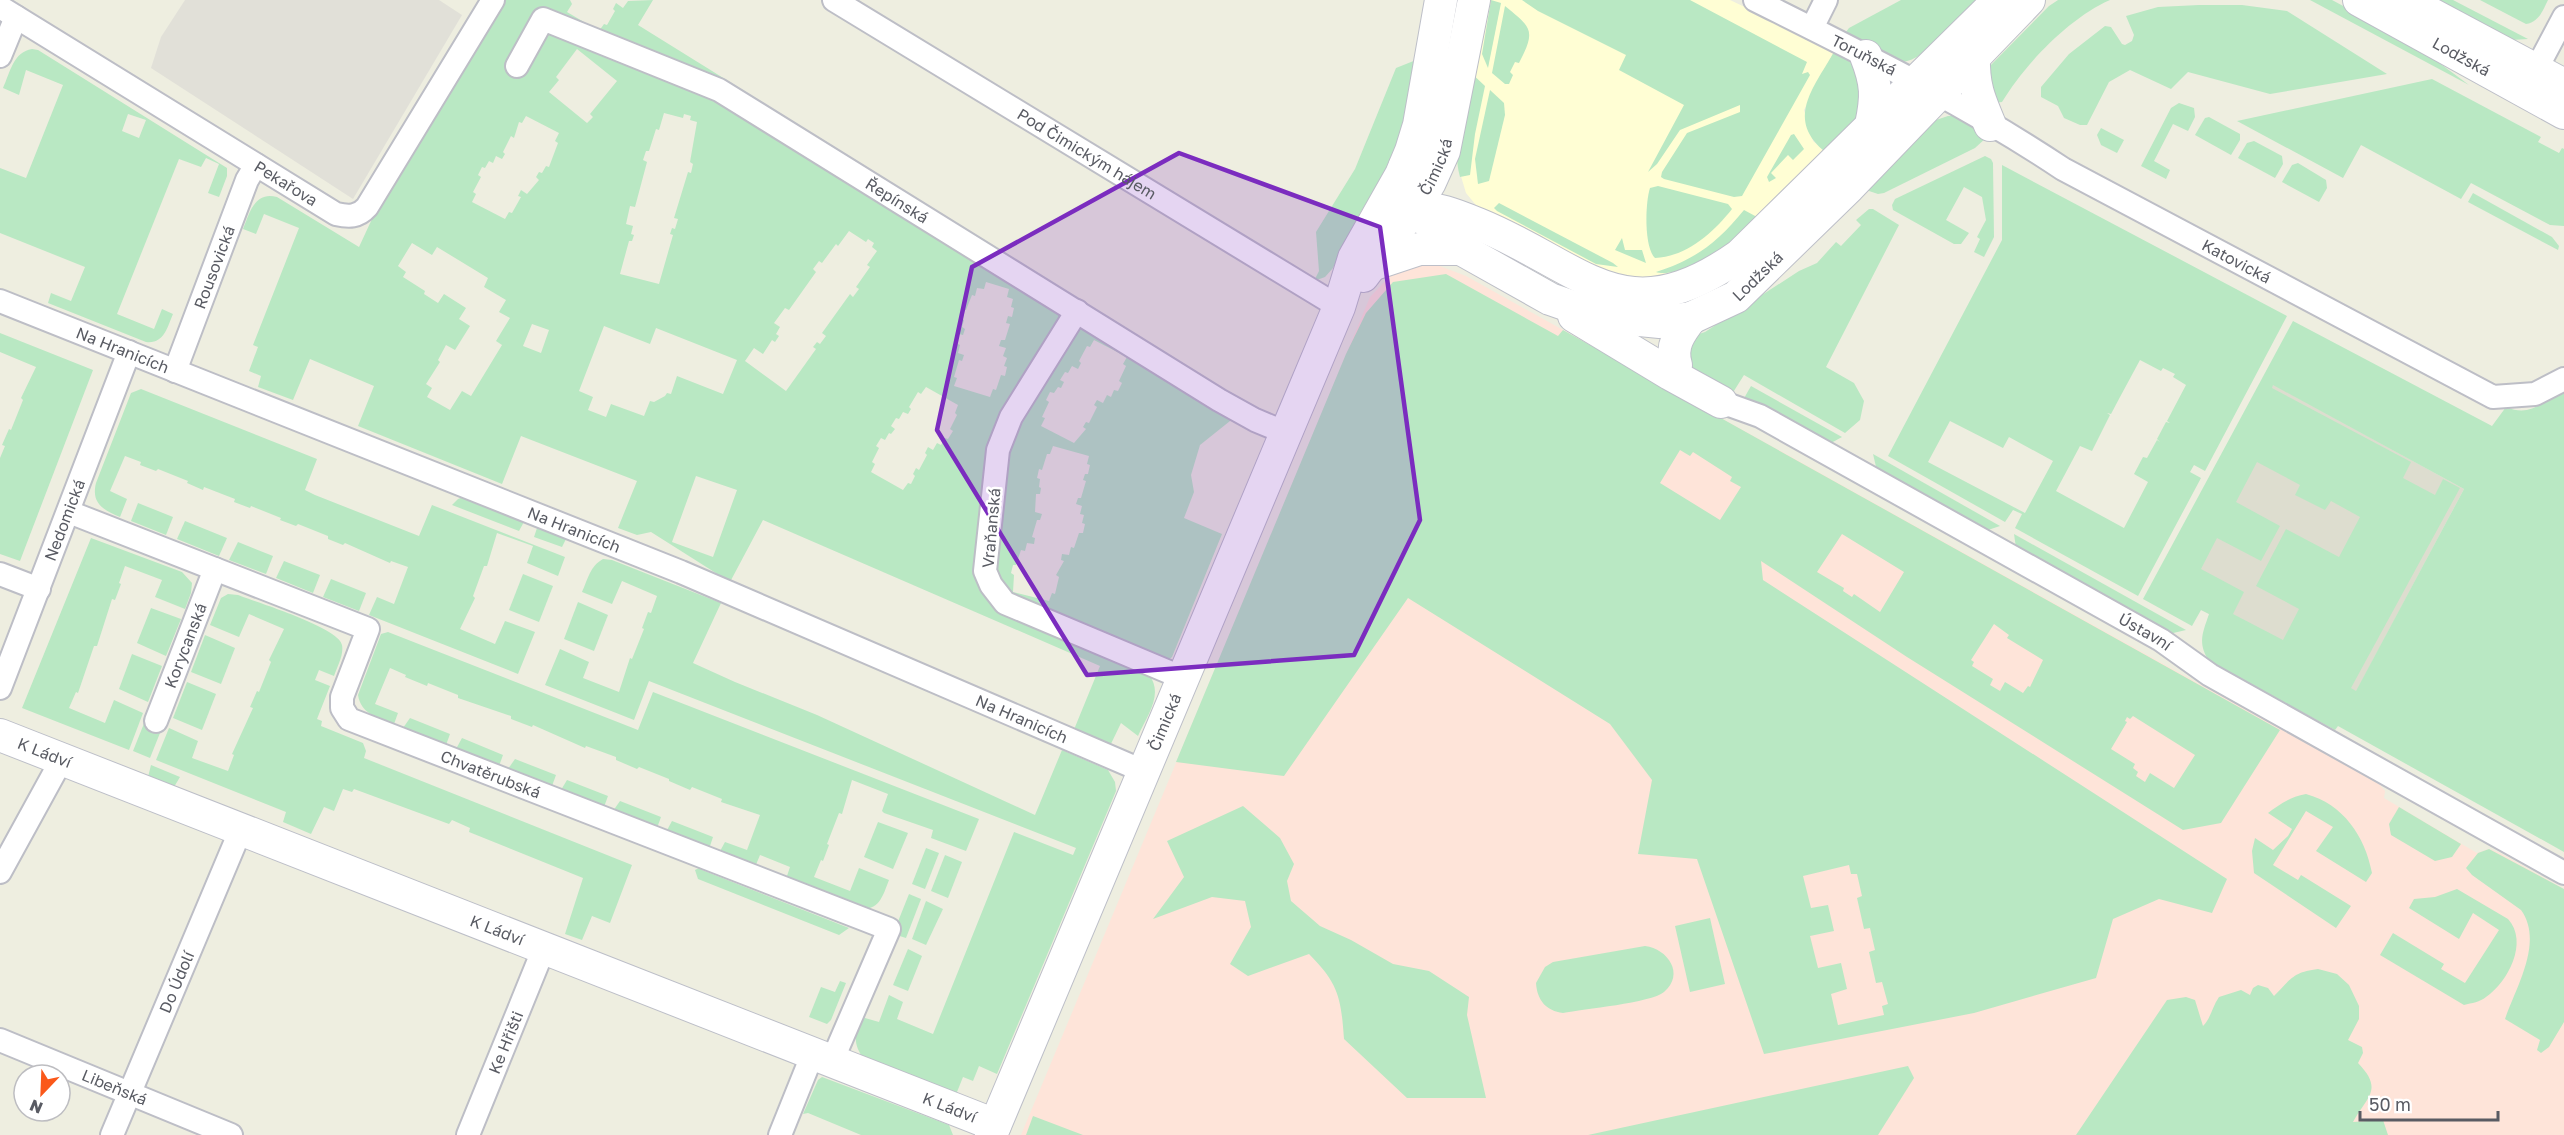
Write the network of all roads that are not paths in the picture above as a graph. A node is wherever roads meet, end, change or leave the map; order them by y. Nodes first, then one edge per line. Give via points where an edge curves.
1 (493, 0) edge
2 (834, 0) edge
3 (1441, 0) edge
4 (1474, 0) edge
5 (1755, 0) edge
6 (1826, 0) edge
7 (1999, 0) edge
8 (2029, 0) edge
9 (2359, 0) edge
10 (2405, 0) edge
11 (8, 12) edge
12 (2564, 18) edge
13 (1812, 28) junction
14 (0, 56) edge
15 (1866, 56) junction
16 (1974, 56) junction
17 (517, 66) dead end
18 (2530, 81) junction
19 (2564, 86) edge
20 (1927, 88) junction
21 (2564, 113) edge
22 (1990, 125) junction
23 (1871, 126) junction
24 (1444, 151) junction
25 (256, 165) junction
26 (1405, 166) junction
27 (1414, 208) junction
28 (1377, 216) junction
29 (1499, 233) junction
30 (1461, 249) junction
31 (1371, 265) junction
32 (1550, 299) junction
33 (0, 301) edge
34 (1636, 307) junction
35 (1339, 308) junction
36 (1077, 311) junction
37 (1691, 318) junction
38 (129, 352) junction
39 (1635, 353) junction
40 (1676, 365) junction
41 (175, 371) junction
42 (2564, 379) edge
43 (1721, 402) junction
44 (1286, 433) junction
45 (69, 512) junction
46 (215, 569) junction
47 (0, 574) edge
48 (39, 590) junction
49 (1183, 678) junction
50 (0, 688) edge
51 (156, 722) dead end
52 (0, 735) edge
53 (62, 759) junction
54 (1143, 771) junction
55 (241, 829) junction
56 (0, 873) edge
57 (2564, 873) edge
58 (544, 948) junction
59 (0, 1040) edge
60 (822, 1057) junction
61 (130, 1094) junction
62 (993, 1130) edge
63 (112, 1135) edge
64 (231, 1135) edge
65 (468, 1135) edge
66 (780, 1135) edge

1 - 25 street, Pekařova via 363,212 356,216 336,214
2 - 35 street, Pod Čimickým hájem
3 - 26 street, Čimická via 1419,125
4 - 24 street, Čimická
5 - 13 street, Toruňská
6 - 13 street, Toruňská
7 - 20 street, Lodžská
8 - 16 street, Lodžská
9 - 18 street, Lodžská
10 - 18 street, Lodžská
11 - 14 street
11 - 25 street, Pekařova
12 - 18 street
13 - 15 street, Toruňská
15 - 20 street, Toruňská
15 - 23 street via 1876,85
16 - 20 street, Lodžská
16 - 22 street via 1977,96
17 - 36 street, Řepínská via 543,19 719,90
18 - 19 street, Lodžská
18 - 21 street, Lodžská
20 - 22 street, Katovická
20 - 23 street, Lodžská
20 - 37 street, Lodžská via 1850,187 1736,297
22 - 42 street, Katovická via 2063,169 2493,397 2535,394
23 - 34 street, Lodžská via 1740,255 1714,274
24 - 27 street, Čimická
24 - 29 street, Lodžská via 1454,189 1463,204
25 - 41 street, Rousovická
26 - 27 street via 1407,190
26 - 28 street, Čimická
27 - 28 street, Lodžská
27 - 29 street, Lodžská via 1434,207
27 - 30 street, Lodžská
27 - 31 street, Čimická
28 - 35 street, Čimická via 1354,258
29 - 34 street, Lodžská
30 - 31 street via 1419,249
30 - 32 street, Lodžská
31 - 35 street, Čimická
32 - 34 street, Lodžská via 1599,316
32 - 39 street via 1585,325
33 - 38 street, Na Hranicích
34 - 37 street, Lodžská via 1660,322
34 - 39 street via 1631,334
34 - 40 street via 1661,353
35 - 44 street, Čimická
36 - 44 street, Řepínská via 1219,400
36 - 49 street, Vraňanská via 1011,417 998,450 985,571 1005,603
37 - 40 street via 1675,344
38 - 41 street, Na Hranicích
38 - 45 street, Nedomická
39 - 43 street
40 - 43 street
41 - 54 street, Na Hranicích via 681,572
43 - 57 street, Ústavní via 1760,416 2161,640 2210,675
44 - 49 street, Čimická
45 - 46 street, Chvatěrubská
45 - 48 street, Nedomická
46 - 51 street, Korycanská
46 - 60 street, Chvatěrubská via 368,629 342,697 342,708 349,719 889,929
47 - 48 street
48 - 50 street, Nedomická
49 - 54 street, Čimická
52 - 53 street, K Ládví
53 - 55 street, K Ládví
53 - 56 street
54 - 62 street, Čimická
55 - 58 street, K Ládví
55 - 61 street, Do Údolí
58 - 60 street, K Ládví
58 - 65 street, Ke Hřišti
59 - 61 street, Libeňská
60 - 62 street, K Ládví
60 - 66 street
61 - 63 street, Do Údolí
61 - 64 street, Libeňská

